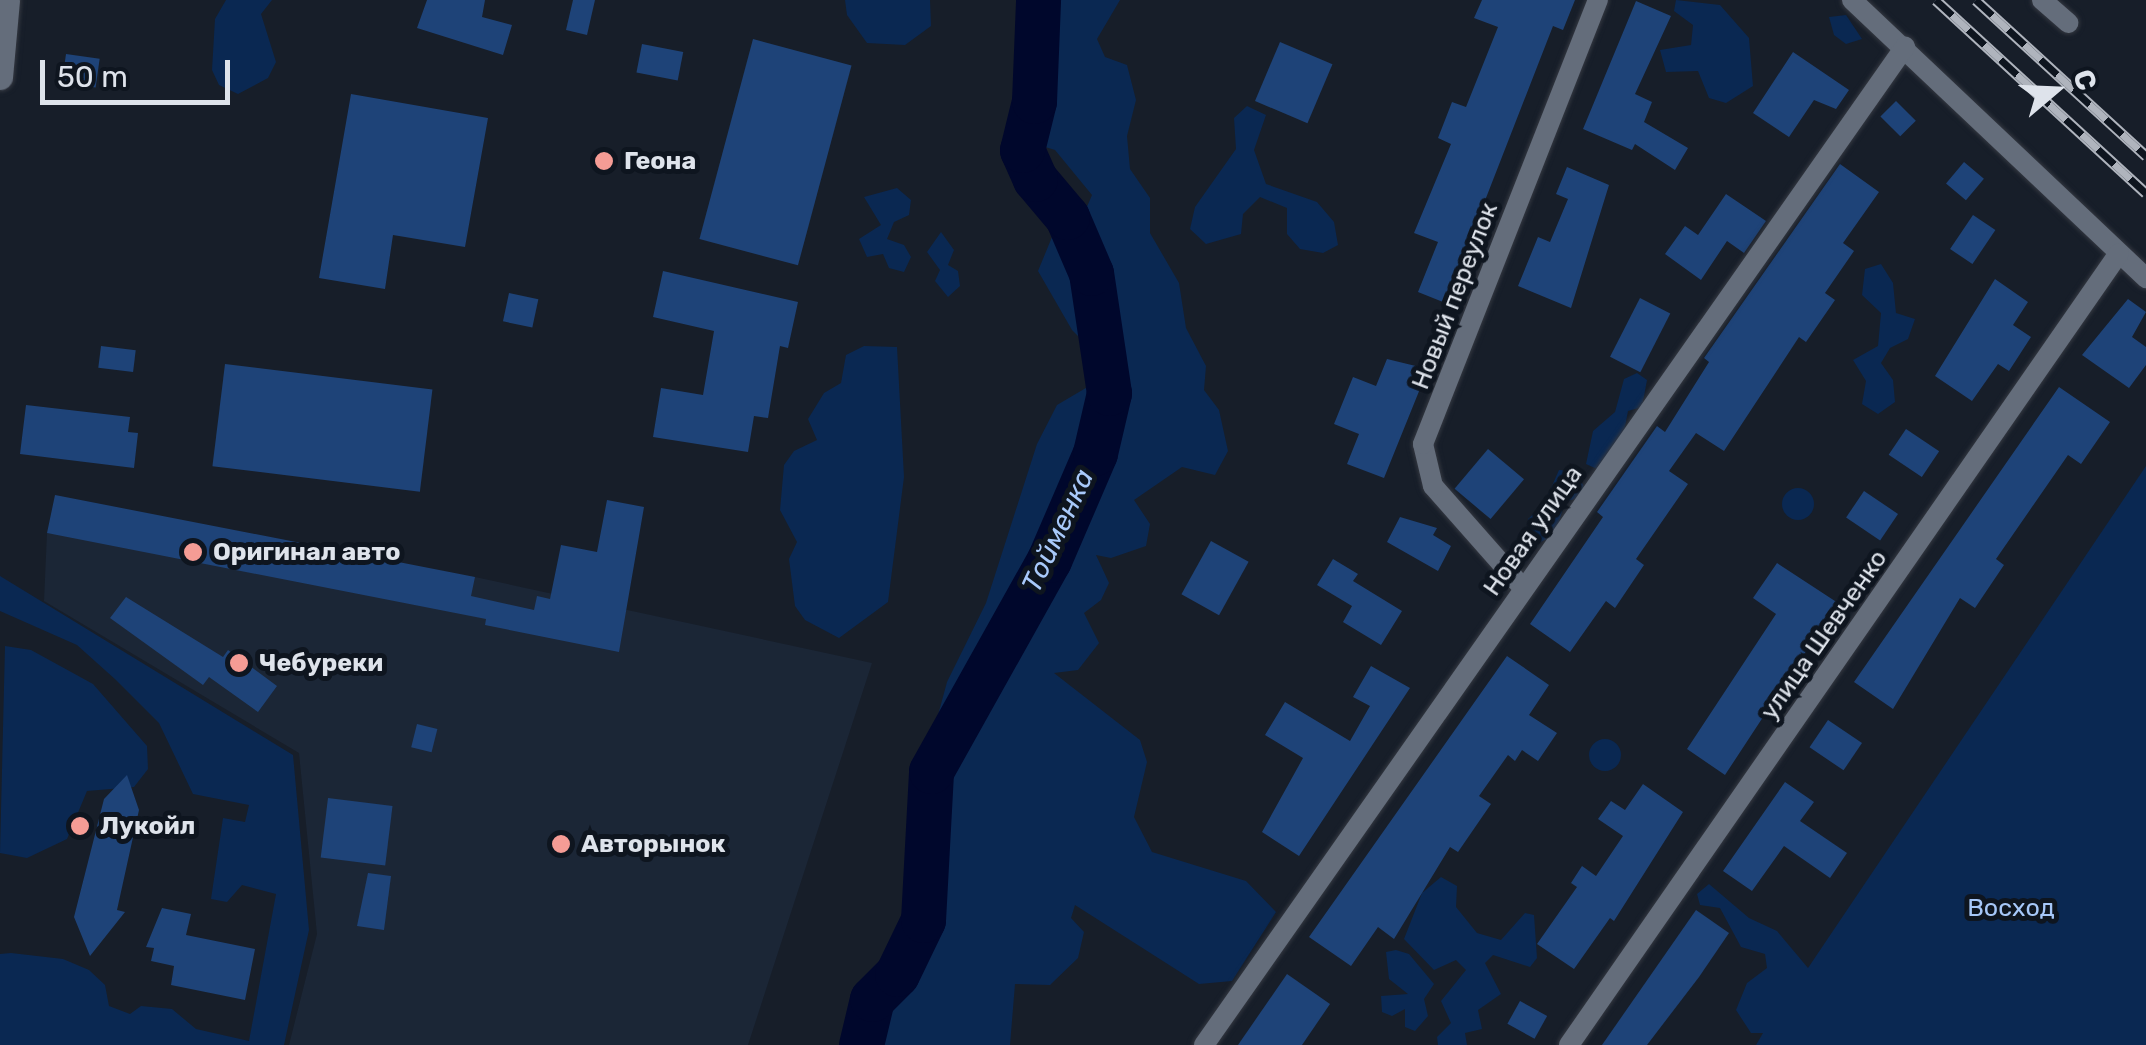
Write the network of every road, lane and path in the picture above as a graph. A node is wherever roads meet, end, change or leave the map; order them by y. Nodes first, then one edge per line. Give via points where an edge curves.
1 (7, 0) edge
2 (1598, 0) edge
3 (1852, 0) edge
4 (2042, 0) edge
5 (2068, 23) dead end
6 (1905, 47) junction
7 (0, 77) edge
8 (2119, 253) junction
9 (2146, 278) edge
10 (1523, 588) junction
11 (1204, 1045) edge
12 (1570, 1045) edge

1 - 7 street
2 - 10 street, Новый переулок via 1423,444 1433,486
3 - 6 street
4 - 5 street
6 - 8 street
6 - 10 street, Новая улица
8 - 9 street
8 - 12 street, улица Шевченко
10 - 11 street, Новая улица

